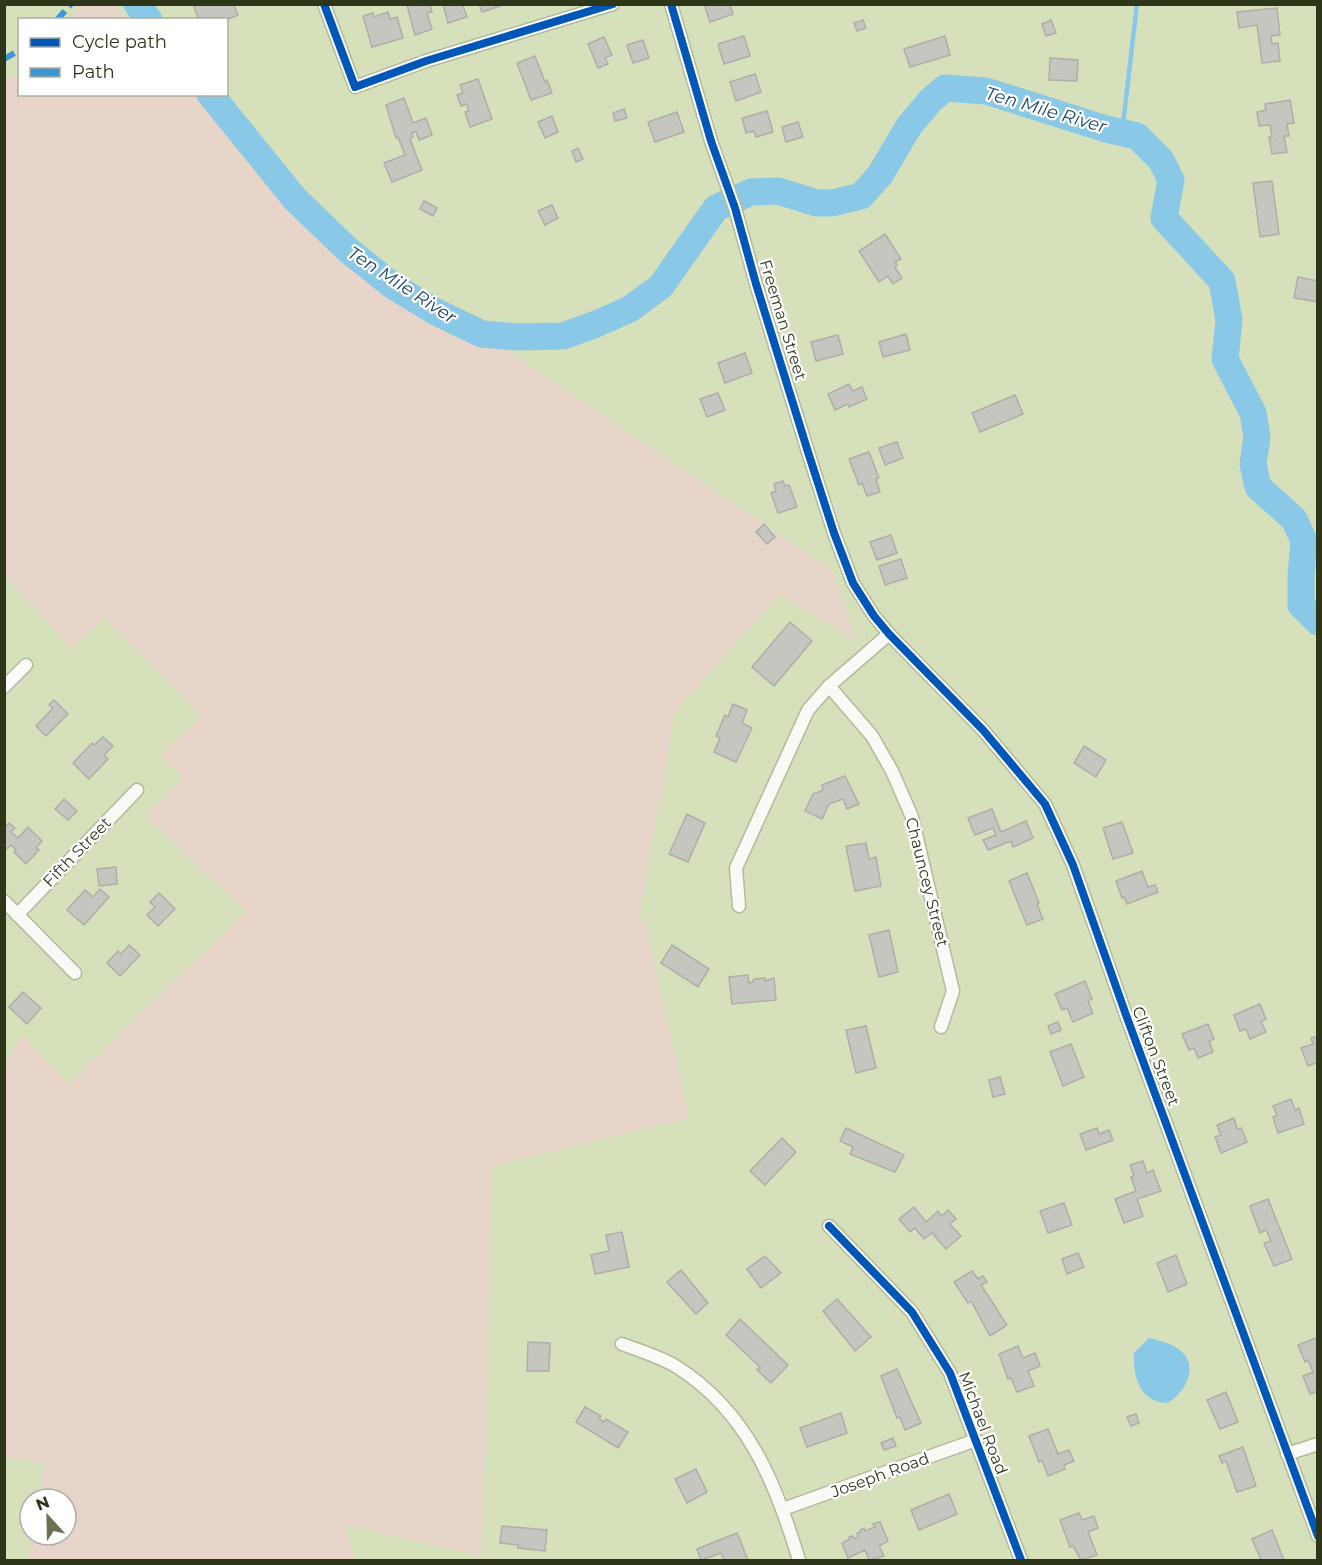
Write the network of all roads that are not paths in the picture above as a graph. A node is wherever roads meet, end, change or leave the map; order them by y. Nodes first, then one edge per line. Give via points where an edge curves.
1 (324, 4) edge
2 (613, 4) edge
3 (671, 4) edge
4 (889, 634) junction
5 (26, 665) dead end
6 (829, 686) junction
7 (4, 687) edge
8 (137, 790) dead end
9 (4, 901) edge
10 (739, 906) dead end
11 (17, 915) junction
12 (75, 973) dead end
13 (941, 1027) dead end
14 (829, 1226) dead end
15 (622, 1344) dead end
16 (976, 1440) junction
17 (1317, 1444) edge
18 (1287, 1454) junction
19 (783, 1509) junction
20 (1317, 1536) edge
21 (799, 1560) edge
22 (1021, 1560) edge

1 - 2 street via 355,87 426,61
3 - 4 street, Freeman Street via 834,533 853,583
4 - 6 street
4 - 18 street, Clifton Street via 983,730 1050,814 1087,902
5 - 7 street
6 - 10 street via 808,710 736,868
6 - 13 street, Chauncey Street via 872,736 912,817 953,991
8 - 11 street, Fifth Street
9 - 11 street
11 - 12 street
14 - 16 street, Michael Road via 912,1312 950,1373
15 - 19 street via 675,1366 709,1390 736,1419 759,1456
16 - 19 street, Joseph Road
16 - 22 street, Michael Road
17 - 18 street
18 - 20 street, Clifton Street
19 - 21 street

